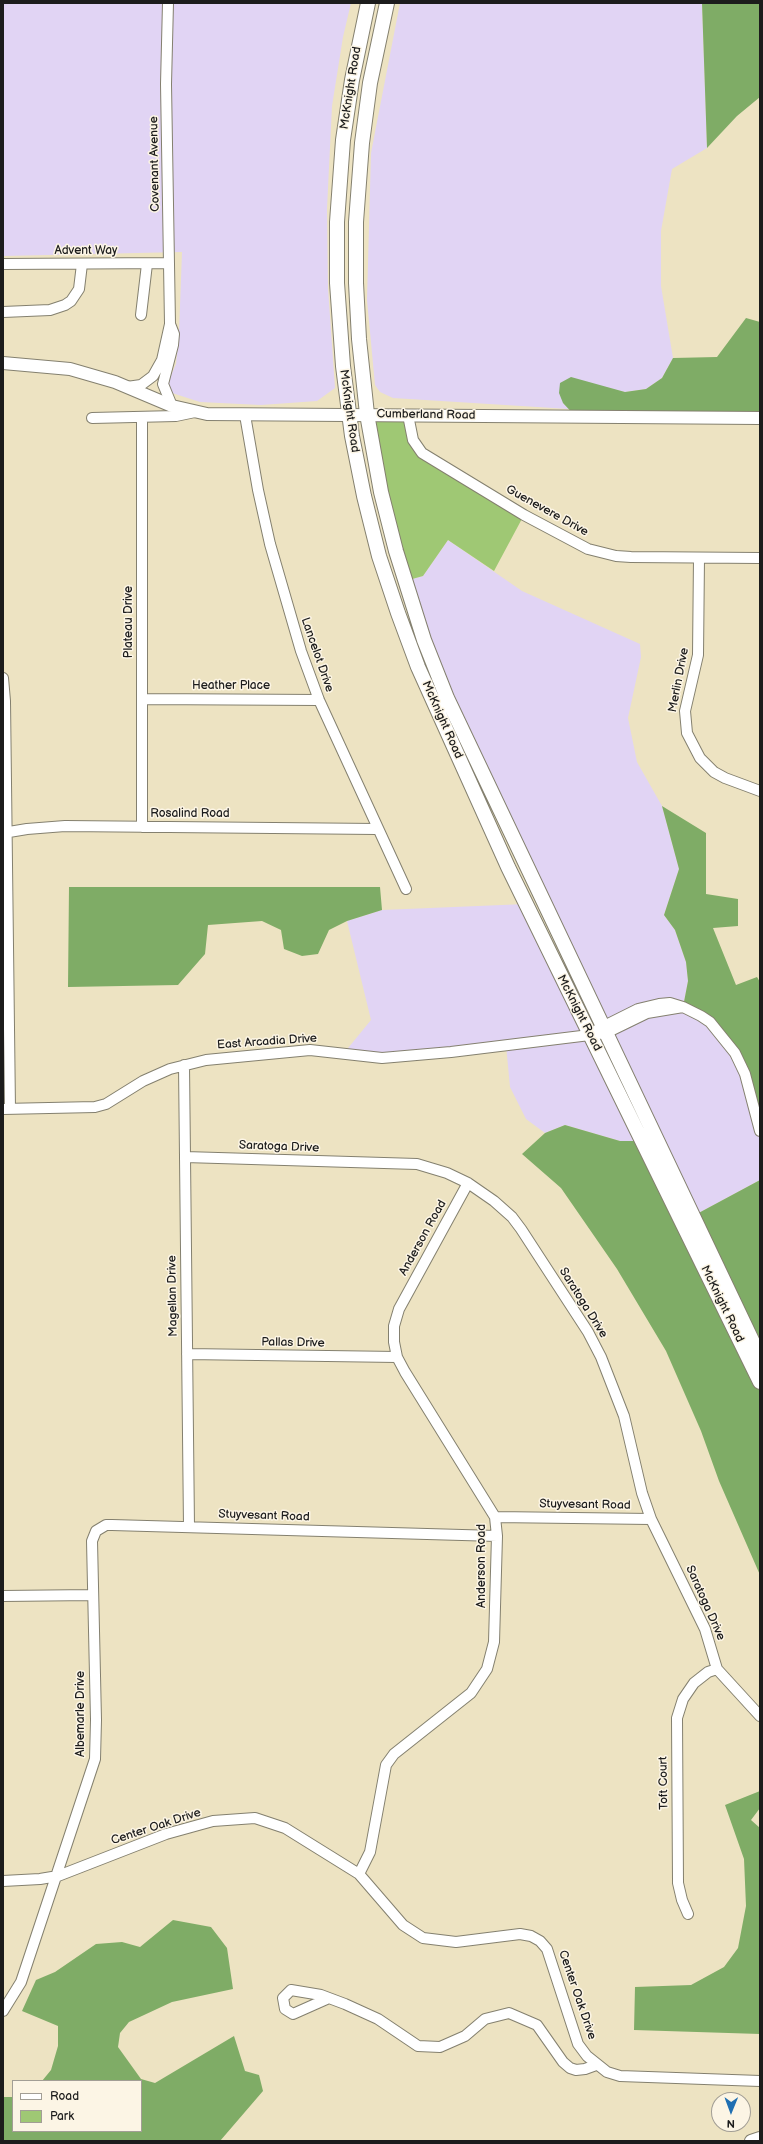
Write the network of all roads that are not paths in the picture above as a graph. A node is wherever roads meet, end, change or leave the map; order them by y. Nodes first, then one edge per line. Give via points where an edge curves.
1 (168, 3) edge
2 (368, 3) edge
3 (387, 3) edge
4 (169, 263) junction
5 (3, 264) edge
6 (82, 264) junction
7 (147, 264) junction
8 (3, 312) edge
9 (140, 315) dead end
10 (170, 324) junction
11 (3, 363) edge
12 (127, 387) junction
13 (172, 406) junction
14 (195, 412) junction
15 (349, 414) junction
16 (367, 414) junction
17 (245, 415) junction
18 (408, 415) junction
19 (142, 417) junction
20 (92, 418) dead end
21 (760, 418) edge
22 (699, 558) junction
23 (760, 558) edge
24 (3, 678) edge
25 (142, 699) junction
26 (319, 700) junction
27 (4, 723) edge
28 (760, 791) edge
29 (142, 827) junction
30 (377, 828) junction
31 (5, 832) edge
32 (406, 889) dead end
33 (6, 981) edge
34 (605, 1030) junction
35 (590, 1034) junction
36 (184, 1065) junction
37 (6, 1109) edge
38 (760, 1131) edge
39 (185, 1157) junction
40 (468, 1183) junction
41 (187, 1354) junction
42 (760, 1357) edge
43 (398, 1358) junction
44 (760, 1382) edge
45 (495, 1517) junction
46 (651, 1519) junction
47 (189, 1527) junction
48 (497, 1536) junction
49 (92, 1595) junction
50 (3, 1596) edge
51 (717, 1669) junction
52 (760, 1716) edge
53 (359, 1874) junction
54 (58, 1876) junction
55 (3, 1881) edge
56 (688, 1914) dead end
57 (329, 1998) dead end
58 (3, 2011) edge
59 (596, 2065) junction
60 (760, 2081) edge
61 (760, 2138) edge
62 (751, 2141) edge

1 - 4 street, Covenant Avenue via 166,84
2 - 15 highway, McKnight Road via 346,111 338,204 338,313
3 - 16 highway, McKnight Road via 365,114 356,222 357,312
4 - 7 street, Advent Way
4 - 10 street, Covenant Avenue
5 - 6 street, Advent Way
6 - 7 street, Advent Way
6 - 8 street via 79,289 64,305 50,310
7 - 9 street
10 - 12 street, Covenant Avenue via 162,360 153,376 141,385
10 - 13 street, Covenant Avenue via 174,334 174,345 163,384
11 - 12 main road, Cumberland Road via 70,369
12 - 13 main road, Cumberland Road
13 - 14 main road, Cumberland Road
14 - 17 main road, Cumberland Road
14 - 19 street via 176,416
15 - 16 main road, Cumberland Road
15 - 17 main road, Cumberland Road
15 - 35 highway, McKnight Road via 371,526 405,634 430,696 508,867
16 - 18 main road, Cumberland Road
16 - 34 highway, McKnight Road via 378,477 394,544 435,669
17 - 26 street, Lancelot Drive via 270,544
18 - 21 main road, Cumberland Road
18 - 22 street, Guenevere Drive via 412,440 422,453 575,544 616,556
19 - 20 street
19 - 25 street, Plateau Drive
22 - 23 street, Guenevere Drive
22 - 28 street, Merlin Drive via 698,655 685,711 687,733 697,754 714,772
24 - 27 street
25 - 26 street, Heather Place
25 - 29 street, Plateau Drive
26 - 30 street, Lancelot Drive
27 - 31 street
29 - 30 street, Rosalind Road
29 - 31 street, Rosalind Road via 65,826
30 - 32 street, Lancelot Drive
31 - 33 street
33 - 37 street
34 - 35 street, East Arcadia Drive
34 - 38 street via 647,1014 683,1007 694,1011 710,1022 735,1053 745,1074
34 - 42 highway, McKnight Road
35 - 36 street, East Arcadia Drive via 409,1056 368,1057 310,1050 206,1060
35 - 44 highway, McKnight Road
36 - 37 street, East Arcadia Drive via 163,1072 106,1104 95,1107
36 - 39 street, Magellan Drive
39 - 40 street, Saratoga Drive via 411,1164 437,1169
39 - 41 street, Magellan Drive
40 - 43 street, Anderson Road via 399,1309 394,1335
40 - 46 street, Saratoga Drive via 494,1200 521,1229 588,1332 608,1370 619,1400
41 - 43 street, Pallas Drive
41 - 47 street, Magellan Drive
43 - 45 street, Anderson Road
45 - 46 street, Stuyvesant Road
45 - 48 street, Anderson Road
46 - 51 street, Saratoga Drive via 705,1629
47 - 48 street, Stuyvesant Road
47 - 49 street, Stuyvesant Road via 112,1525 100,1528 92,1541
48 - 53 street, Anderson Road via 494,1642 487,1669 477,1686 463,1701 424,1729 387,1762 383,1772 370,1852
49 - 50 street
49 - 54 street, Albemarle Drive via 95,1759
51 - 52 street, Saratoga Drive
51 - 56 street, Toft Court via 708,1672 694,1683 683,1699 677,1718 678,1883
53 - 54 street, Center Oak Drive via 286,1828 255,1818 213,1821 166,1834
53 - 59 street, Center Oak Drive via 404,1926 423,1938 456,1942 520,1934 540,1941 547,1950 578,2044
54 - 55 street, Center Oak Drive
54 - 58 street via 21,1982
57 - 59 street via 378,2019 418,2046 440,2047 465,2036 485,2019 510,2013 537,2026 570,2068 576,2070
59 - 60 street, Center Oak Drive via 620,2076
61 - 62 main road

